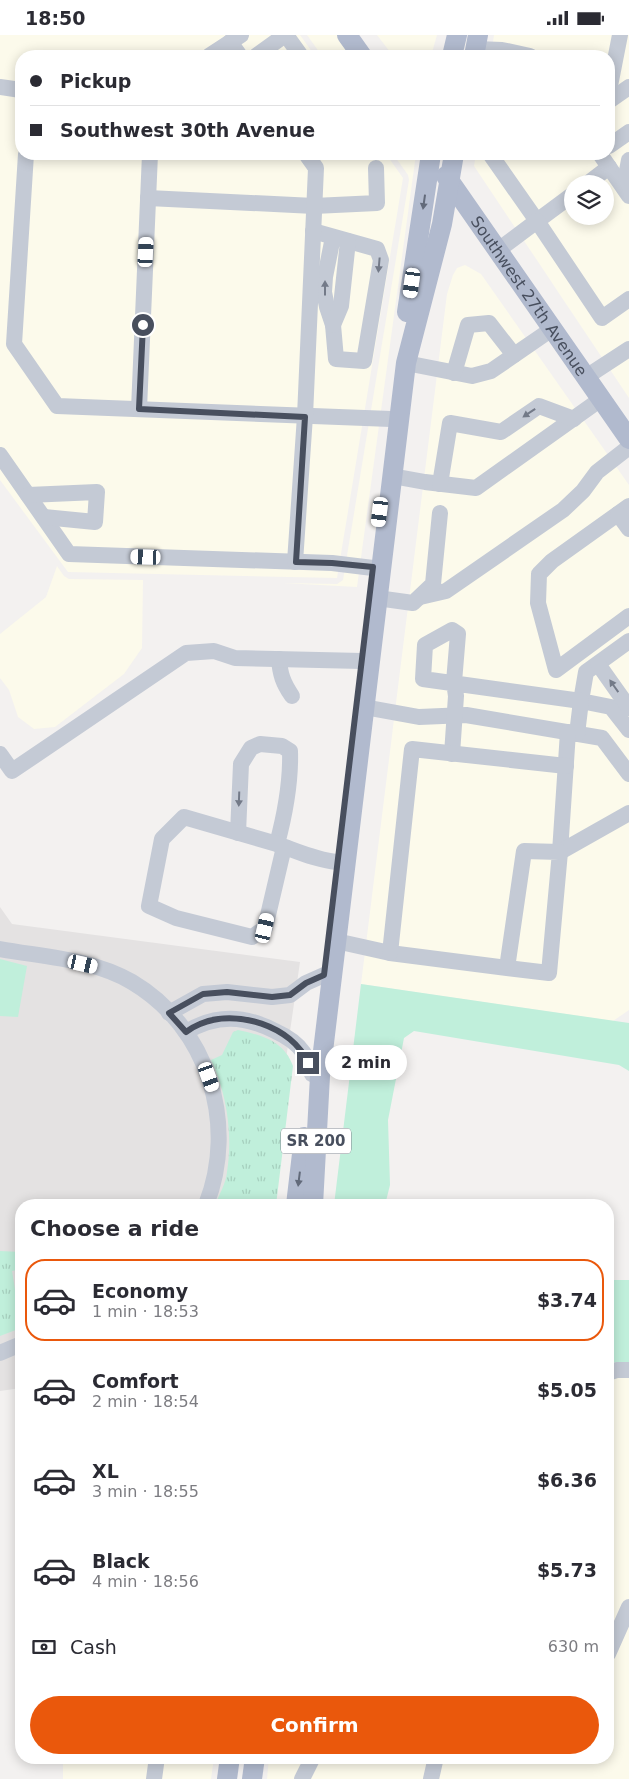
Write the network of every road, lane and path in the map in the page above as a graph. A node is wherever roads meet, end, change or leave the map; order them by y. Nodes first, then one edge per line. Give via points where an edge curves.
1 (286, 35) edge
2 (348, 35) edge
3 (457, 35) edge
4 (236, 39) edge
5 (622, 42) edge
6 (476, 47) edge
7 (219, 50) edge
8 (265, 50) edge
9 (297, 50) edge
10 (358, 50) edge
11 (453, 50) edge
12 (488, 50) edge
13 (615, 68) edge
14 (0, 87) edge
15 (629, 87) edge
16 (15, 89) edge
17 (615, 97) edge
18 (629, 132) edge
19 (615, 142) edge
20 (26, 160) edge
21 (150, 160) edge
22 (310, 160) edge
23 (430, 160) edge
24 (435, 160) edge
25 (453, 160) edge
26 (494, 160) edge
27 (604, 161) edge
28 (376, 168) dead end
29 (626, 173) edge
30 (594, 175) edge
31 (449, 181) junction
32 (629, 196) edge
33 (148, 198) junction
34 (564, 201) edge
35 (314, 206) junction
36 (537, 221) junction
37 (313, 231) junction
38 (340, 239) junction
39 (498, 251) junction
40 (629, 299) edge
41 (552, 329) junction
42 (629, 349) edge
43 (514, 355) junction
44 (406, 363) junction
45 (454, 373) junction
46 (586, 377) junction
47 (601, 399) junction
48 (139, 409) junction
49 (305, 417) junction
50 (391, 419) junction
51 (574, 419) junction
52 (629, 439) edge
53 (629, 447) edge
54 (0, 455) edge
55 (392, 476) junction
56 (440, 484) junction
57 (28, 495) junction
58 (624, 510) edge
59 (440, 513) dead end
60 (44, 517) junction
61 (629, 529) edge
62 (296, 562) junction
63 (373, 567) junction
64 (420, 597) junction
65 (377, 598) junction
66 (629, 616) edge
67 (629, 641) edge
68 (280, 659) junction
69 (362, 661) junction
70 (598, 663) junction
71 (292, 696) dead end
72 (581, 701) junction
73 (364, 707) junction
74 (629, 708) edge
75 (455, 716) junction
76 (629, 730) edge
77 (572, 733) junction
78 (452, 753) junction
79 (0, 754) edge
80 (566, 766) junction
81 (629, 774) edge
82 (629, 813) edge
83 (238, 833) junction
84 (281, 845) junction
85 (560, 852) junction
86 (337, 862) junction
87 (336, 941) junction
88 (0, 949) edge
89 (390, 953) junction
90 (507, 968) junction
91 (324, 975) junction
92 (169, 1013) junction
93 (186, 1032) junction
94 (312, 1074) junction
95 (208, 1199) edge
96 (297, 1199) edge
97 (313, 1199) edge
98 (15, 1347) edge
99 (0, 1353) edge
100 (629, 1370) edge
101 (614, 1371) edge
102 (629, 1607) edge
103 (614, 1641) edge
104 (156, 1764) edge
105 (229, 1764) edge
106 (254, 1764) edge
107 (310, 1764) edge
108 (434, 1764) edge
109 (154, 1779) edge
110 (227, 1779) edge
111 (252, 1779) edge
112 (302, 1779) edge
113 (431, 1779) edge

1 - 8 street
1 - 9 street
2 - 10 main road
3 - 11 main road
4 - 7 street
5 - 13 street
6 - 12 street
14 - 16 street
15 - 17 street
18 - 19 street
20 - 48 street via 14,344 57,406
21 - 33 street
22 - 35 street via 316,168
23 -> 50 main road, SR 200
24 - 31 main road, Southwest 27th Avenue
25 - 31 main road, SR 200
26 - 36 street
27 - 29 street
27 - 30 street
28 - 35 street via 377,203
29 - 32 street
31 - 39 main road, Southwest 27th Avenue
31 - 44 main road, SR 200 via 442,224
33 - 35 street
33 - 48 street
34 - 36 street
35 - 37 street
36 - 39 street
36 - 40 street via 602,318
37 - 38 street
37 - 49 street
38 -> 38 street via 378,249 381,260 364,361 336,359 333,325 324,292 325,277
39 - 41 main road, Southwest 27th Avenue
41 - 43 street
41 - 46 main road, Southwest 27th Avenue
42 - 46 street
43 - 45 street via 491,371 472,376
43 - 45 street via 489,323 468,325
44 - 45 street
44 - 55 main road, SR 200
46 - 47 main road, Southwest 27th Avenue
47 - 51 street
47 - 52 main road, Southwest 27th Avenue
48 - 49 street
49 - 50 street
49 - 62 street
50 - 63 main road, SR 200
51 - 56 street via 476,488
51 -> 56 street via 539,406 501,433 450,423
53 - 64 street via 597,472 563,510 446,591
54 - 57 street
55 - 56 street
55 - 65 main road, SR 200
57 - 60 street
57 - 60 street via 97,492 95,522
58 - 61 street
58 - 66 street via 552,561 539,574 538,603 556,670
59 - 64 street via 433,585
60 - 62 street via 69,554
62 - 63 street
63 - 69 main road, SR 200
64 - 65 street via 414,603
65 - 73 main road, SR 200
67 - 70 street
68 - 69 street
68 - 71 street via 280,674
68 - 79 street via 235,658 214,651 186,653 12,771
69 - 86 main road, SR 200
70 - 72 street via 586,672
74 -> 70 street
72 - 75 street via 454,683
72 - 76 street via 611,707
72 - 77 street
73 - 75 street via 419,717
73 - 87 main road, SR 200
75 - 77 street via 466,715
75 - 78 street
77 - 80 street
77 - 81 street via 602,738
78 - 80 street
78 - 89 street via 412,749
80 - 85 street
82 - 85 street
83 - 84 street
84 -> 83 street via 290,768 290,751 282,746 260,744 250,748 241,764
83 - 84 street via 184,817 162,839 149,906 176,918 252,937 265,928
84 - 86 street
85 - 90 street via 524,851
85 - 90 street via 549,973
86 - 91 main road, SR 200
87 - 89 street
87 - 97 main road, SR 200 via 320,1077
88 - 92 street via 98,967 132,982
89 - 90 street
91 - 92 street via 290,995 203,994
91 - 94 main road, SR 200
92 - 93 street
93 - 94 street via 214,1020 237,1018 262,1024 291,1040 303,1053
93 - 95 street via 205,1067 218,1108 216,1167
94 -> 96 main road, SR 200
98 - 99 street
100 - 101 street
102 - 103 street
104 - 109 street
105 - 110 main road
106 - 111 main road
107 - 112 street
108 - 113 street

